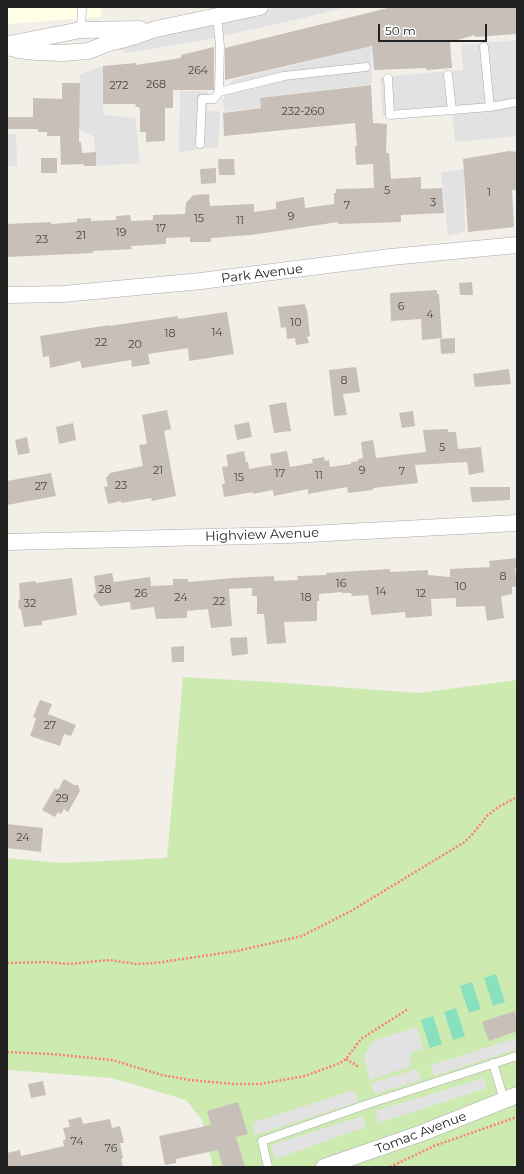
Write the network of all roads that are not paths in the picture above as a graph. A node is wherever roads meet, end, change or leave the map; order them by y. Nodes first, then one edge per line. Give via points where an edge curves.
1 (82, 7) edge
2 (260, 7) edge
3 (217, 17) junction
4 (156, 30) junction
5 (82, 31) junction
6 (7, 46) edge
7 (100, 46) junction
8 (484, 47) dead end
9 (77, 52) junction
10 (366, 67) dead end
11 (448, 75) dead end
12 (388, 78) dead end
13 (219, 92) junction
14 (517, 102) edge
15 (490, 107) junction
16 (452, 110) junction
17 (200, 144) dead end
18 (517, 245) edge
19 (7, 295) edge
20 (517, 523) edge
21 (7, 542) edge
22 (517, 1056) edge
23 (493, 1063) junction
24 (510, 1098) edge
25 (268, 1167) edge
26 (324, 1167) edge

1 - 5 lane
2 - 3 street
3 - 4 street
3 - 13 lane via 220,46
4 - 5 street
4 - 7 street
5 - 6 street via 18,41
5 - 7 street via 101,34
5 - 9 street via 67,38 70,49
6 - 9 street via 30,51
7 - 9 street
8 - 15 lane
10 - 13 lane via 284,76
11 - 16 lane
12 - 16 lane via 390,115
13 - 17 lane via 214,99 202,99
14 - 15 lane
15 - 16 lane
18 - 19 street, Park Avenue via 391,257 201,282 63,294
20 - 21 street, Highview Avenue via 289,535
22 - 23 lane
23 - 24 lane
23 - 25 lane via 262,1141
24 - 26 street, Tomac Avenue via 422,1133

